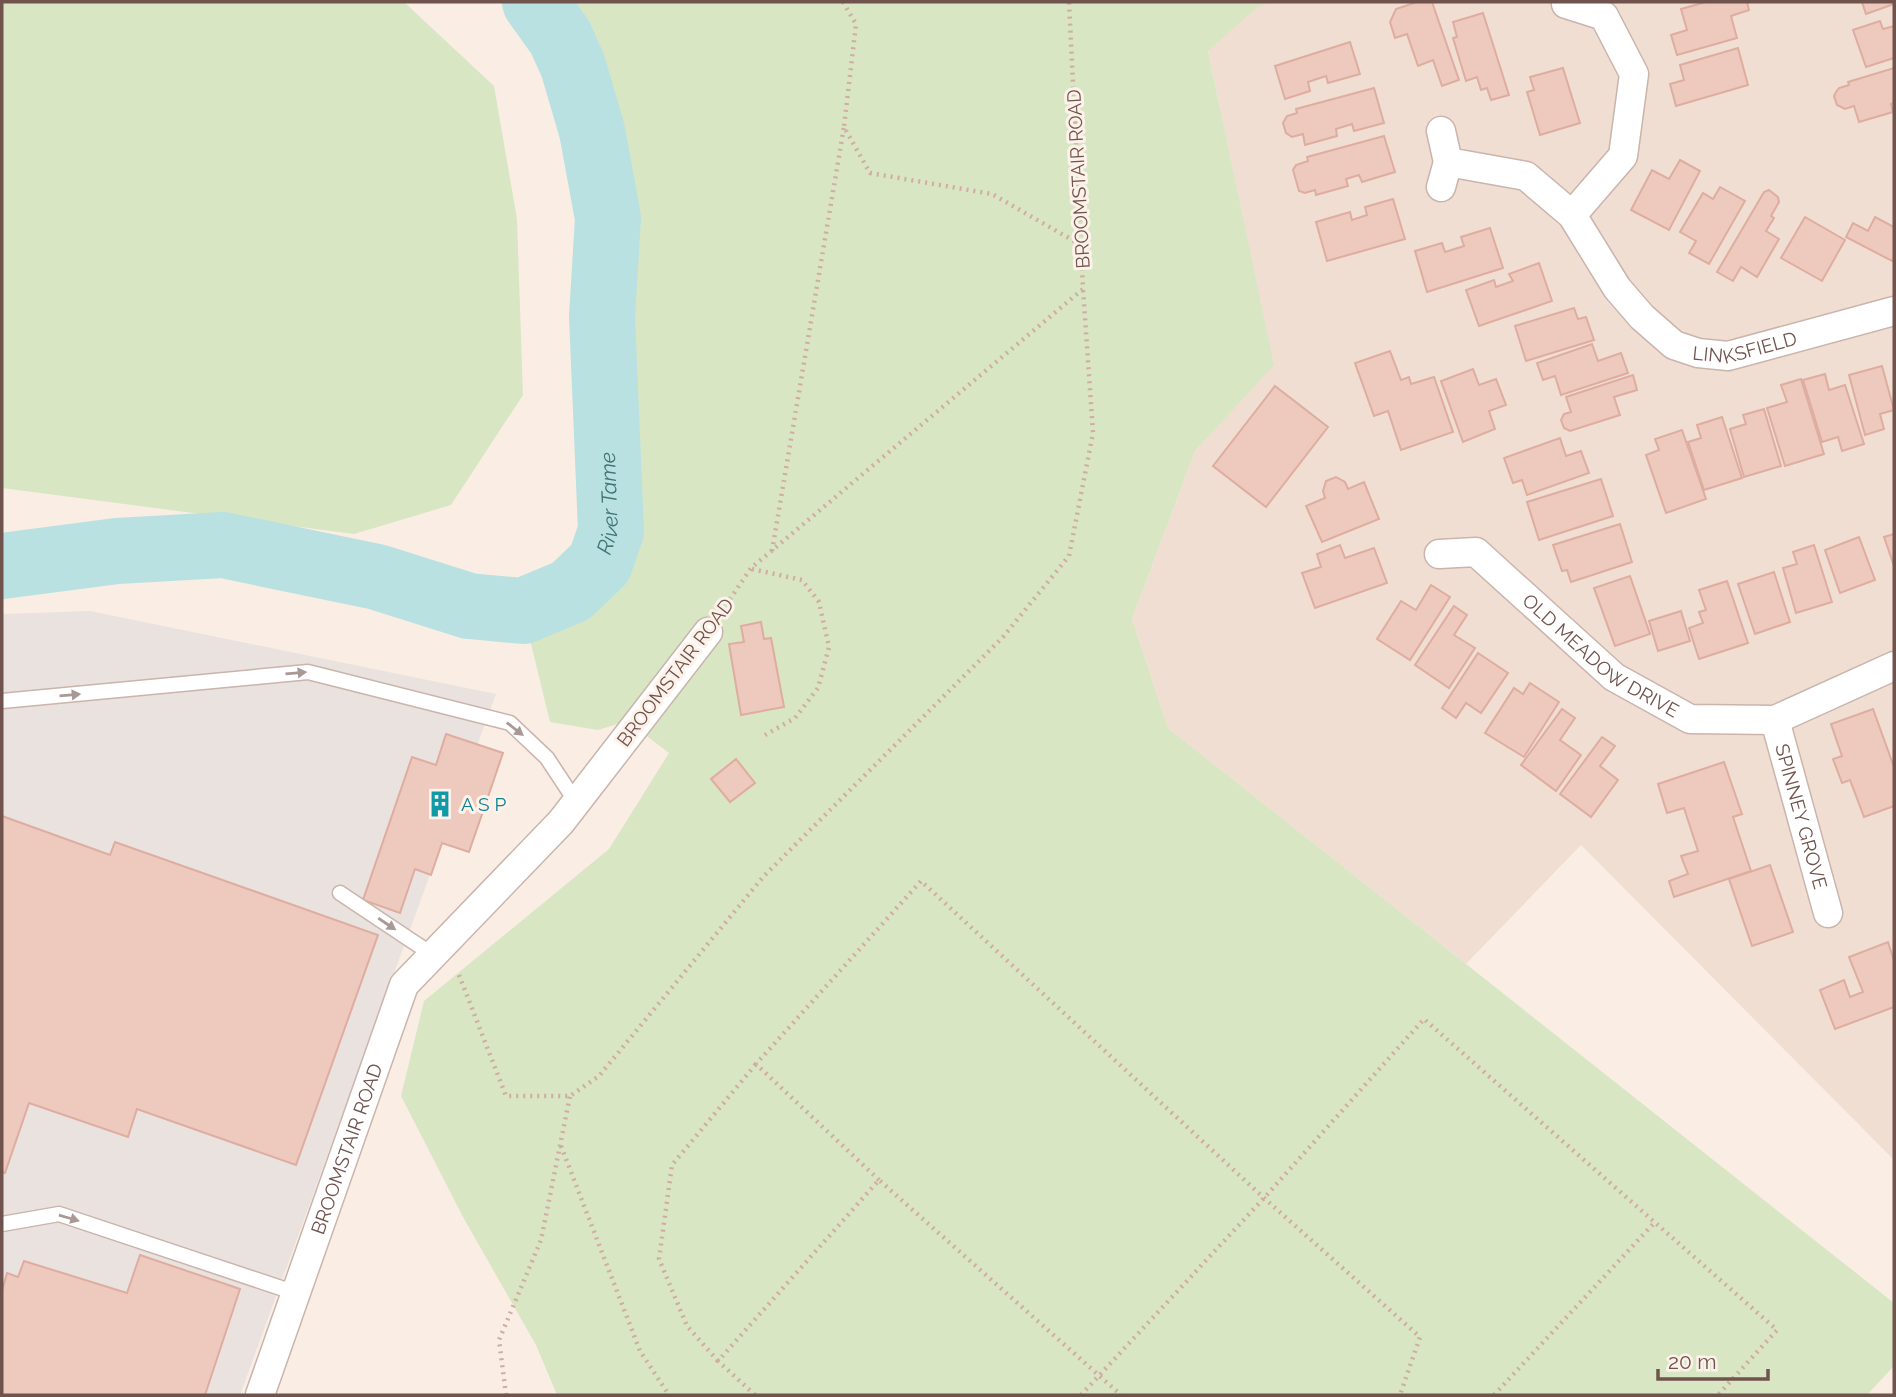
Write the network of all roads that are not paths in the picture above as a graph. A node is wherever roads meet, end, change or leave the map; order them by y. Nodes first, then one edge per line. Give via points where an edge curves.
1 (1566, 4) dead end
2 (1610, 9) edge
3 (1441, 131) dead end
4 (1572, 215) junction
5 (1894, 311) edge
6 (1439, 554) dead end
7 (708, 632) road end
8 (1894, 666) edge
9 (2, 701) edge
10 (1775, 720) junction
11 (576, 802) junction
12 (340, 893) dead end
13 (1828, 913) dead end
14 (440, 949) junction
15 (2, 1224) edge
16 (296, 1293) junction
17 (260, 1395) edge

1 - 2 street
2 - 4 street via 1634,74 1623,156
3 - 4 street, LINKSFIELD via 1445,174 1526,176
4 - 5 street, LINKSFIELD via 1617,288 1642,317 1674,345 1698,353 1728,356
6 - 10 street, OLD MEADOW DRIVE via 1476,552 1614,677 1690,719
7 - 11 street, BROOMSTAIR ROAD
8 - 10 street, OLD MEADOW DRIVE
9 -> 11 lane via 309,672 510,723 547,758
10 - 13 street, SPINNEY GROVE
11 - 14 street, BROOMSTAIR ROAD
12 -> 14 lane
14 - 16 street, BROOMSTAIR ROAD via 404,985
15 -> 16 lane via 59,1214
16 - 17 street, BROOMSTAIR ROAD

